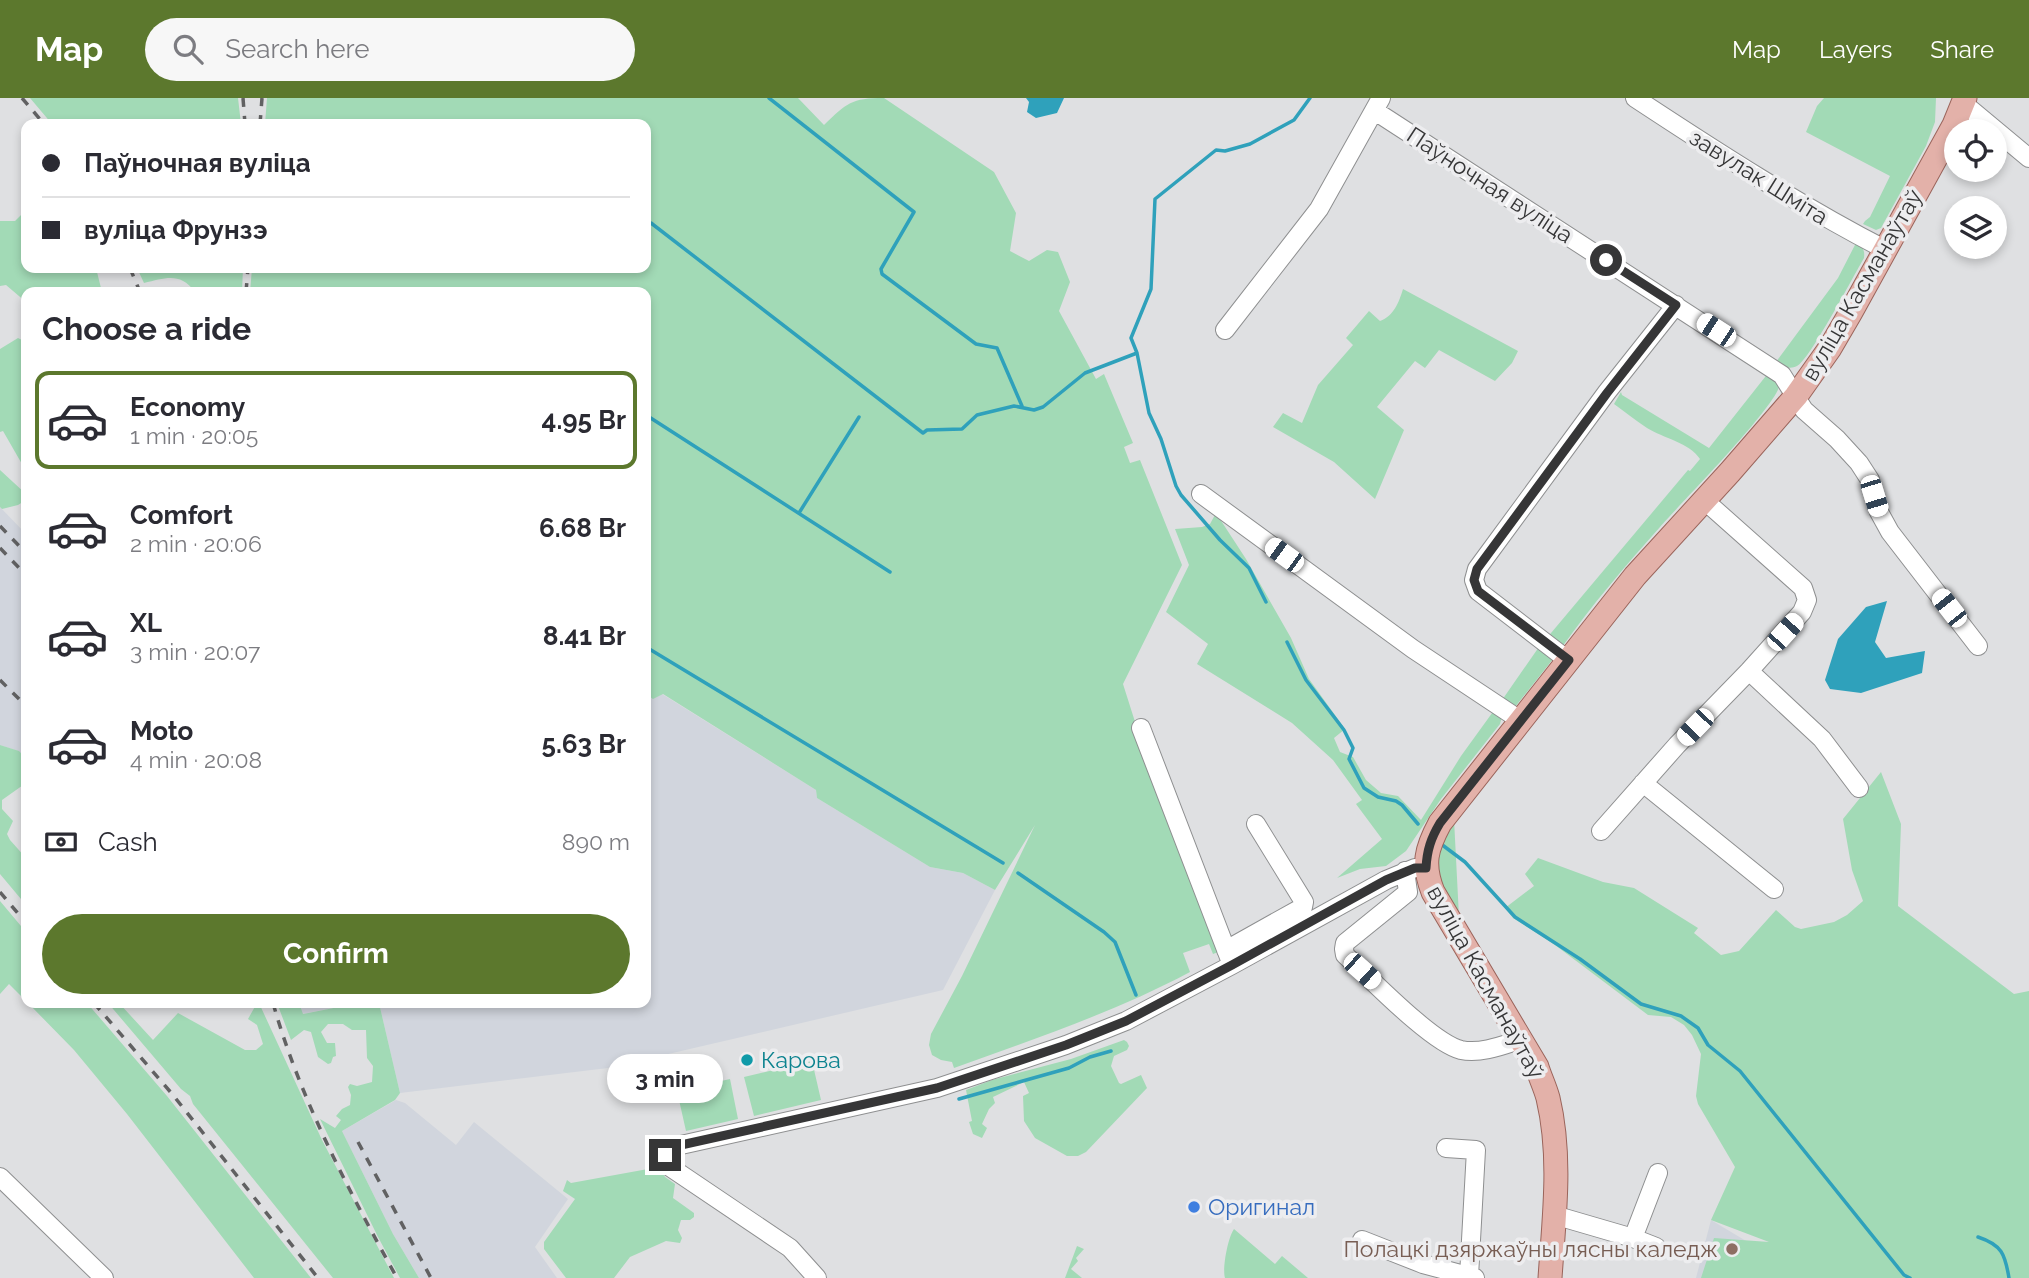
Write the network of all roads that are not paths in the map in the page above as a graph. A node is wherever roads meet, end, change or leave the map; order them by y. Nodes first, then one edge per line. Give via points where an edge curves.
1 (1635, 98) edge
2 (1964, 100) edge
3 (1378, 105) edge
4 (2029, 158) edge
5 (1886, 250) junction
6 (1676, 305) junction
7 (1225, 330) dead end
8 (1796, 396) junction
9 (1201, 495) dead end
10 (1704, 500) junction
11 (1978, 646) dead end
12 (1569, 660) junction
13 (1749, 671) junction
14 (1520, 720) junction
15 (1141, 728) dead end
16 (1643, 783) junction
17 (1859, 788) dead end
18 (1256, 824) dead end
19 (1601, 831) dead end
20 (1416, 870) junction
21 (1774, 889) dead end
22 (1229, 958) junction
23 (1519, 1040) junction
24 (1446, 1147) dead end
25 (1658, 1173) dead end
26 (0, 1177) edge
27 (1555, 1214) junction
28 (1633, 1238) junction
29 (1362, 1240) dead end
30 (1656, 1247) dead end
31 (1472, 1277) edge
32 (104, 1278) edge
33 (817, 1278) edge
34 (1550, 1278) edge

1 - 5 street, завулак Шміта via 1761,180
2 - 4 street
2 - 5 main road, вуліца Касманаўтаў
3 - 6 street, Паўночная вуліца
3 - 7 street via 1319,209
5 - 8 main road, вуліца Касманаўтаў via 1830,348
6 - 8 street, Паўночная вуліца via 1775,369
6 - 12 street via 1477,569 1478,591
8 - 10 main road, вуліца Касманаўтаў
8 - 11 street, вуліца Касманаўтаў via 1804,410 1859,463 1890,533
9 - 14 street via 1413,649
10 - 12 main road, вуліца Касманаўтаў via 1635,576
10 - 13 street via 1803,588 1807,600 1802,612
12 - 14 main road, вуліца Касманаўтаў
13 - 16 street
13 - 17 street via 1822,739
14 - 20 main road, вуліца Касманаўтаў via 1440,823
15 - 22 street
16 - 19 street
16 - 21 street
18 - 22 street via 1304,901 1303,907
20 - 22 street via 1386,880
20 - 23 main road, вуліца Касманаўтаў
20 - 23 street via 1408,892 1345,943 1345,955 1448,1045 1470,1051
22 - 33 street via 1126,1021 1066,1045 947,1085 672,1147 665,1155 667,1166 790,1248
23 - 27 main road, вуліца Касманаўтаў via 1548,1095 1556,1159
24 - 31 street via 1476,1150
25 - 28 street
26 - 32 street
27 - 28 street
27 - 34 main road, вуліца Касманаўтаў
28 - 30 street
29 - 31 street

